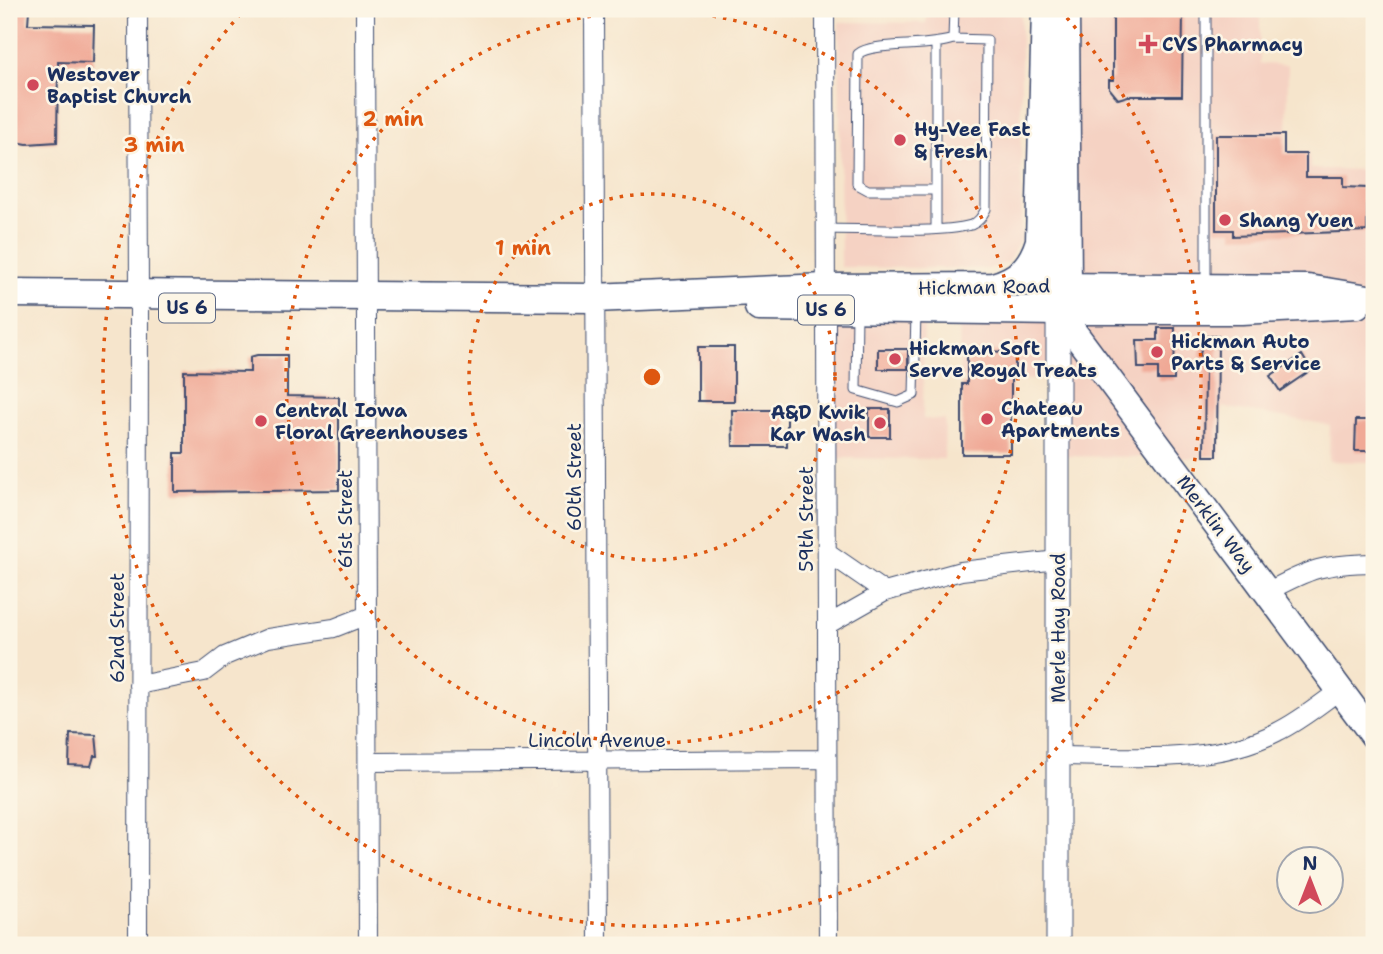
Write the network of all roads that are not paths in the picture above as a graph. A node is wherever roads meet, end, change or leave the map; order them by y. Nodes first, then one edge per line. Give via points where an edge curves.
1 (138, 9) edge
2 (365, 9) edge
3 (594, 9) edge
4 (825, 9) edge
5 (954, 9) edge
6 (1046, 9) edge
7 (1065, 9) edge
8 (1206, 9) edge
9 (953, 39) junction
10 (936, 46) junction
11 (935, 190) junction
12 (1042, 218) junction
13 (936, 228) junction
14 (825, 229) junction
15 (1206, 286) junction
16 (993, 287) junction
17 (9, 293) edge
18 (1055, 294) junction
19 (594, 298) junction
20 (365, 299) junction
21 (826, 299) junction
22 (1374, 300) edge
23 (139, 302) junction
24 (9, 310) edge
25 (857, 310) junction
26 (916, 311) junction
27 (827, 552) junction
28 (1058, 560) junction
29 (1374, 563) edge
30 (885, 592) junction
31 (1267, 592) junction
32 (367, 615) junction
33 (827, 625) junction
34 (138, 685) junction
35 (1340, 690) junction
36 (1374, 736) edge
37 (1058, 756) junction
38 (827, 760) junction
39 (597, 761) junction
40 (368, 762) junction
41 (138, 945) edge
42 (368, 945) edge
43 (598, 945) edge
44 (828, 945) edge
45 (1058, 945) edge

1 - 23 street, 62nd Street
2 - 20 street, 61st Street
3 - 19 street, 60th Street
4 - 14 street, 59th Street
5 - 9 lane
6 - 12 main road, Merle Hay Road / US 6
7 - 18 main road, Merle Hay Road
8 - 15 lane
9 - 10 lane
9 - 13 lane via 987,40 986,209 971,225
10 - 11 lane
10 - 11 lane via 869,46 858,54 856,80 860,187
11 - 13 lane
12 - 16 main road, US 6 via 1040,241 1028,268
12 - 18 main road, Merle Hay Road
13 - 14 lane
14 - 21 street, 59th Street
15 - 18 main road, Hickman Road
15 - 22 main road, Hickman Road via 1308,288
16 - 18 main road, Hickman Road
16 - 21 main road, Hickman Road / US 6
17 - 23 main road, Hickman Road / US 6
18 - 22 main road, Hickman Road via 1308,310
18 - 26 main road, Hickman Road / US 6
18 - 28 street, Merle Hay Road
18 - 31 main road, Merklin Way
19 - 20 main road, Hickman Road / US 6
19 - 21 main road, Hickman Road / US 6
19 - 39 street, 60th Street
20 - 23 main road, Hickman Road / US 6
20 - 32 street, 61st Street
21 - 25 main road, Hickman Road / US 6
21 - 27 street, 59th Street
23 - 24 main road, Hickman Road / US 6
23 - 34 street, 62nd Street
25 - 26 main road, Hickman Road / US 6
25 - 26 lane via 856,390 898,402 914,395
27 - 30 street
27 - 33 street, 59th Street
28 - 30 street via 961,571
28 - 37 street, Merle Hay Road
29 - 31 street via 1309,569
30 - 33 street
31 - 35 main road, Merklin Way
32 - 34 street via 334,628 268,638 225,656 204,672
32 - 40 street, 61st Street
33 - 38 street, 59th Street
34 - 41 street, 62nd Street
35 - 36 main road, Merklin Way
35 - 37 street via 1275,734 1234,749 1192,755
37 - 45 street, Merle Hay Road
38 - 39 street, Lincoln Avenue
38 - 44 street, 59th Street
39 - 40 street, Lincoln Avenue
39 - 43 street, 60th Street
40 - 42 street, 61st Street

